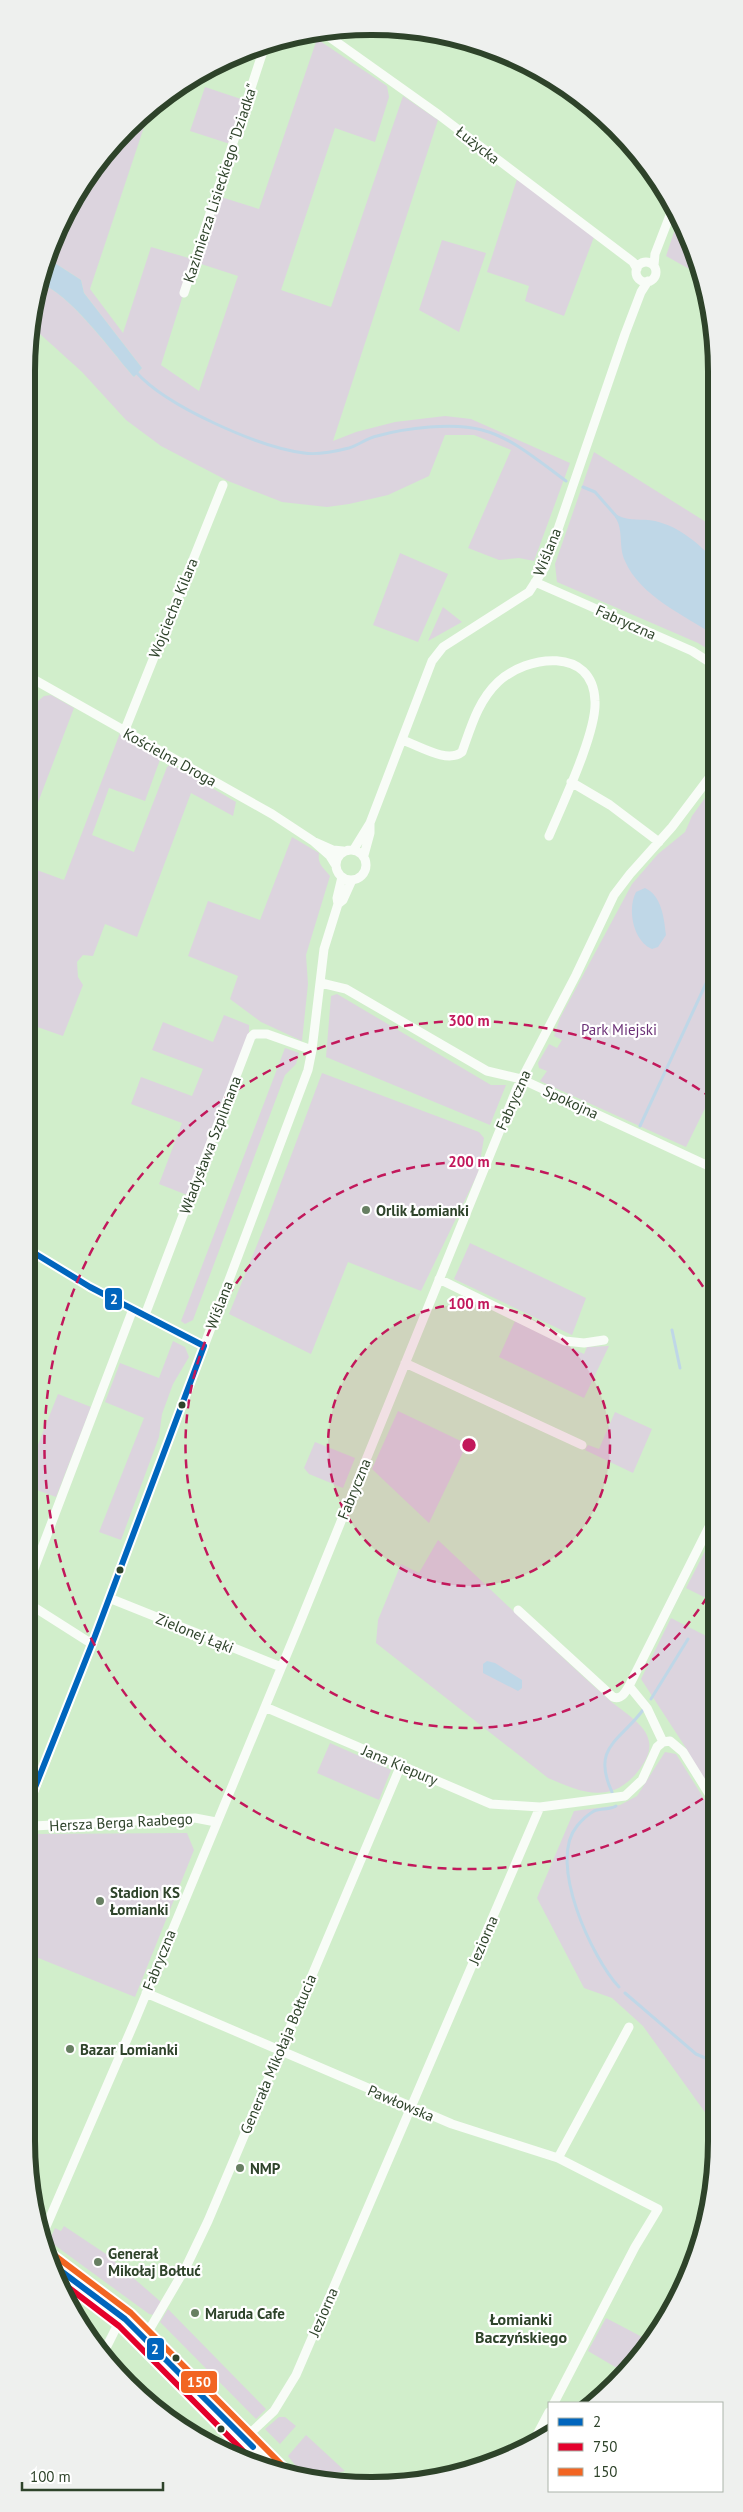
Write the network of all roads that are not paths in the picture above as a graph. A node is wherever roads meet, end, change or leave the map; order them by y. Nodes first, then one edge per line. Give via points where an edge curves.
1 (330, 38) edge
2 (262, 53) edge
3 (670, 216) edge
4 (642, 264) junction
5 (644, 280) junction
6 (184, 293) dead end
7 (223, 485) dead end
8 (535, 582) junction
9 (708, 661) edge
10 (35, 680) edge
11 (124, 732) junction
12 (402, 740) junction
13 (708, 778) edge
14 (571, 782) junction
15 (370, 822) junction
16 (549, 836) dead end
17 (313, 841) junction
18 (659, 842) junction
19 (354, 849) junction
20 (343, 851) junction
21 (364, 855) junction
22 (335, 864) junction
23 (342, 878) junction
24 (352, 880) junction
25 (338, 904) junction
26 (321, 983) junction
27 (312, 1050) junction
28 (522, 1079) junction
29 (708, 1166) edge
30 (35, 1254) edge
31 (439, 1279) junction
32 (133, 1309) junction
33 (145, 1315) junction
34 (604, 1340) dead end
35 (204, 1346) junction
36 (405, 1363) junction
37 (582, 1445) dead end
38 (708, 1529) edge
39 (35, 1566) edge
40 (109, 1598) junction
41 (35, 1608) edge
42 (518, 1610) dead end
43 (92, 1644) junction
44 (281, 1667) junction
45 (629, 1686) junction
46 (265, 1707) junction
47 (662, 1742) junction
48 (401, 1765) junction
49 (35, 1788) edge
50 (708, 1792) edge
51 (540, 1808) junction
52 (216, 1822) junction
53 (35, 1826) edge
54 (146, 1993) junction
55 (629, 2027) dead end
56 (280, 2050) junction
57 (412, 2107) junction
58 (558, 2158) junction
59 (46, 2227) edge
60 (64, 2276) edge
61 (125, 2319) junction
62 (144, 2337) junction
63 (107, 2347) edge
64 (555, 2402) edge
65 (548, 2414) edge
66 (538, 2433) edge
67 (244, 2438) junction
68 (253, 2447) junction
69 (248, 2453) edge
70 (266, 2460) edge

1 - 4 street, Łużycka
2 - 6 street, Kazimierza Lisieckiego "Dziadka"
3 - 4 street via 655,254
4 - 5 street
4 - 5 street via 656,274 653,279
5 - 8 street, Wiślana via 545,566
7 - 11 street, Wojciecha Kilara
8 - 9 street, Fabryczna via 692,651
8 - 12 street, Wiślana via 522,597 443,646 432,661
10 - 11 street, Kościelna Droga
11 - 17 street, Kościelna Droga via 272,814
12 - 14 street via 448,756 458,755 478,710 498,682 530,664 560,660 575,666 585,675 595,698 593,719
12 - 15 street, Wiślana
13 - 18 street, Fabryczna
14 - 16 street
14 - 18 street via 610,805
15 - 19 street, Wiślana
15 - 21 street, Wiślana
17 - 20 street, Kościelna Droga
17 - 22 street, Kościelna Droga
18 - 28 street, Fabryczna via 614,896
19 - 20 street
19 - 21 street
20 - 22 street
21 - 24 street via 365,872
22 - 23 street
23 - 24 street
23 - 25 street, Wiślana
24 - 25 street, Wiślana
25 - 26 street, Wiślana via 324,949
26 - 27 street, Wiślana
26 - 28 street, Spokojna via 346,989 487,1072
27 - 33 street, Władysława Szpilmana via 267,1034 251,1037
27 - 35 street, Wiślana via 308,1070
28 - 29 street, Spokojna
28 - 31 street, Fabryczna
30 - 32 street
31 - 34 street via 565,1341
31 - 36 street, Fabryczna
32 - 33 street
32 - 39 street
33 - 35 street
35 - 40 street, Wiślana
36 - 37 street
36 - 44 street, Fabryczna
38 - 45 street
40 - 43 street, Wiślana
40 - 44 street, Zielonej Łąki
41 - 43 street
42 - 45 street via 613,1697 619,1698
43 - 49 street, Wiślana
44 - 46 street, Fabryczna
45 - 47 street via 647,1708
46 - 48 street, Jana Kiepury
46 - 52 street, Fabryczna
47 - 50 street via 670,1741 683,1752
47 - 51 street via 642,1780 625,1796
48 - 51 street, Jana Kiepury via 491,1804
48 - 56 street, Generała Mikołaja Bołtucia
51 - 57 street, Jeziorna
52 - 53 street, Hersza Berga Raabego via 195,1818
52 - 54 street, Fabryczna
54 - 56 street, Pawłowska
54 - 59 street, Fabryczna
55 - 58 street
56 - 57 street, Pawłowska
56 - 62 street, Generała Mikołaja Bołtucia via 208,2221
57 - 58 street, Pawłowska via 452,2124
57 - 67 street, Jeziorna via 296,2375 274,2411
58 - 64 street, Pawłowska via 658,2209
60 - 61 street
61 - 62 street
61 - 63 street
62 - 67 street
65 - 66 street
67 - 68 street
68 - 69 street
68 - 70 street

